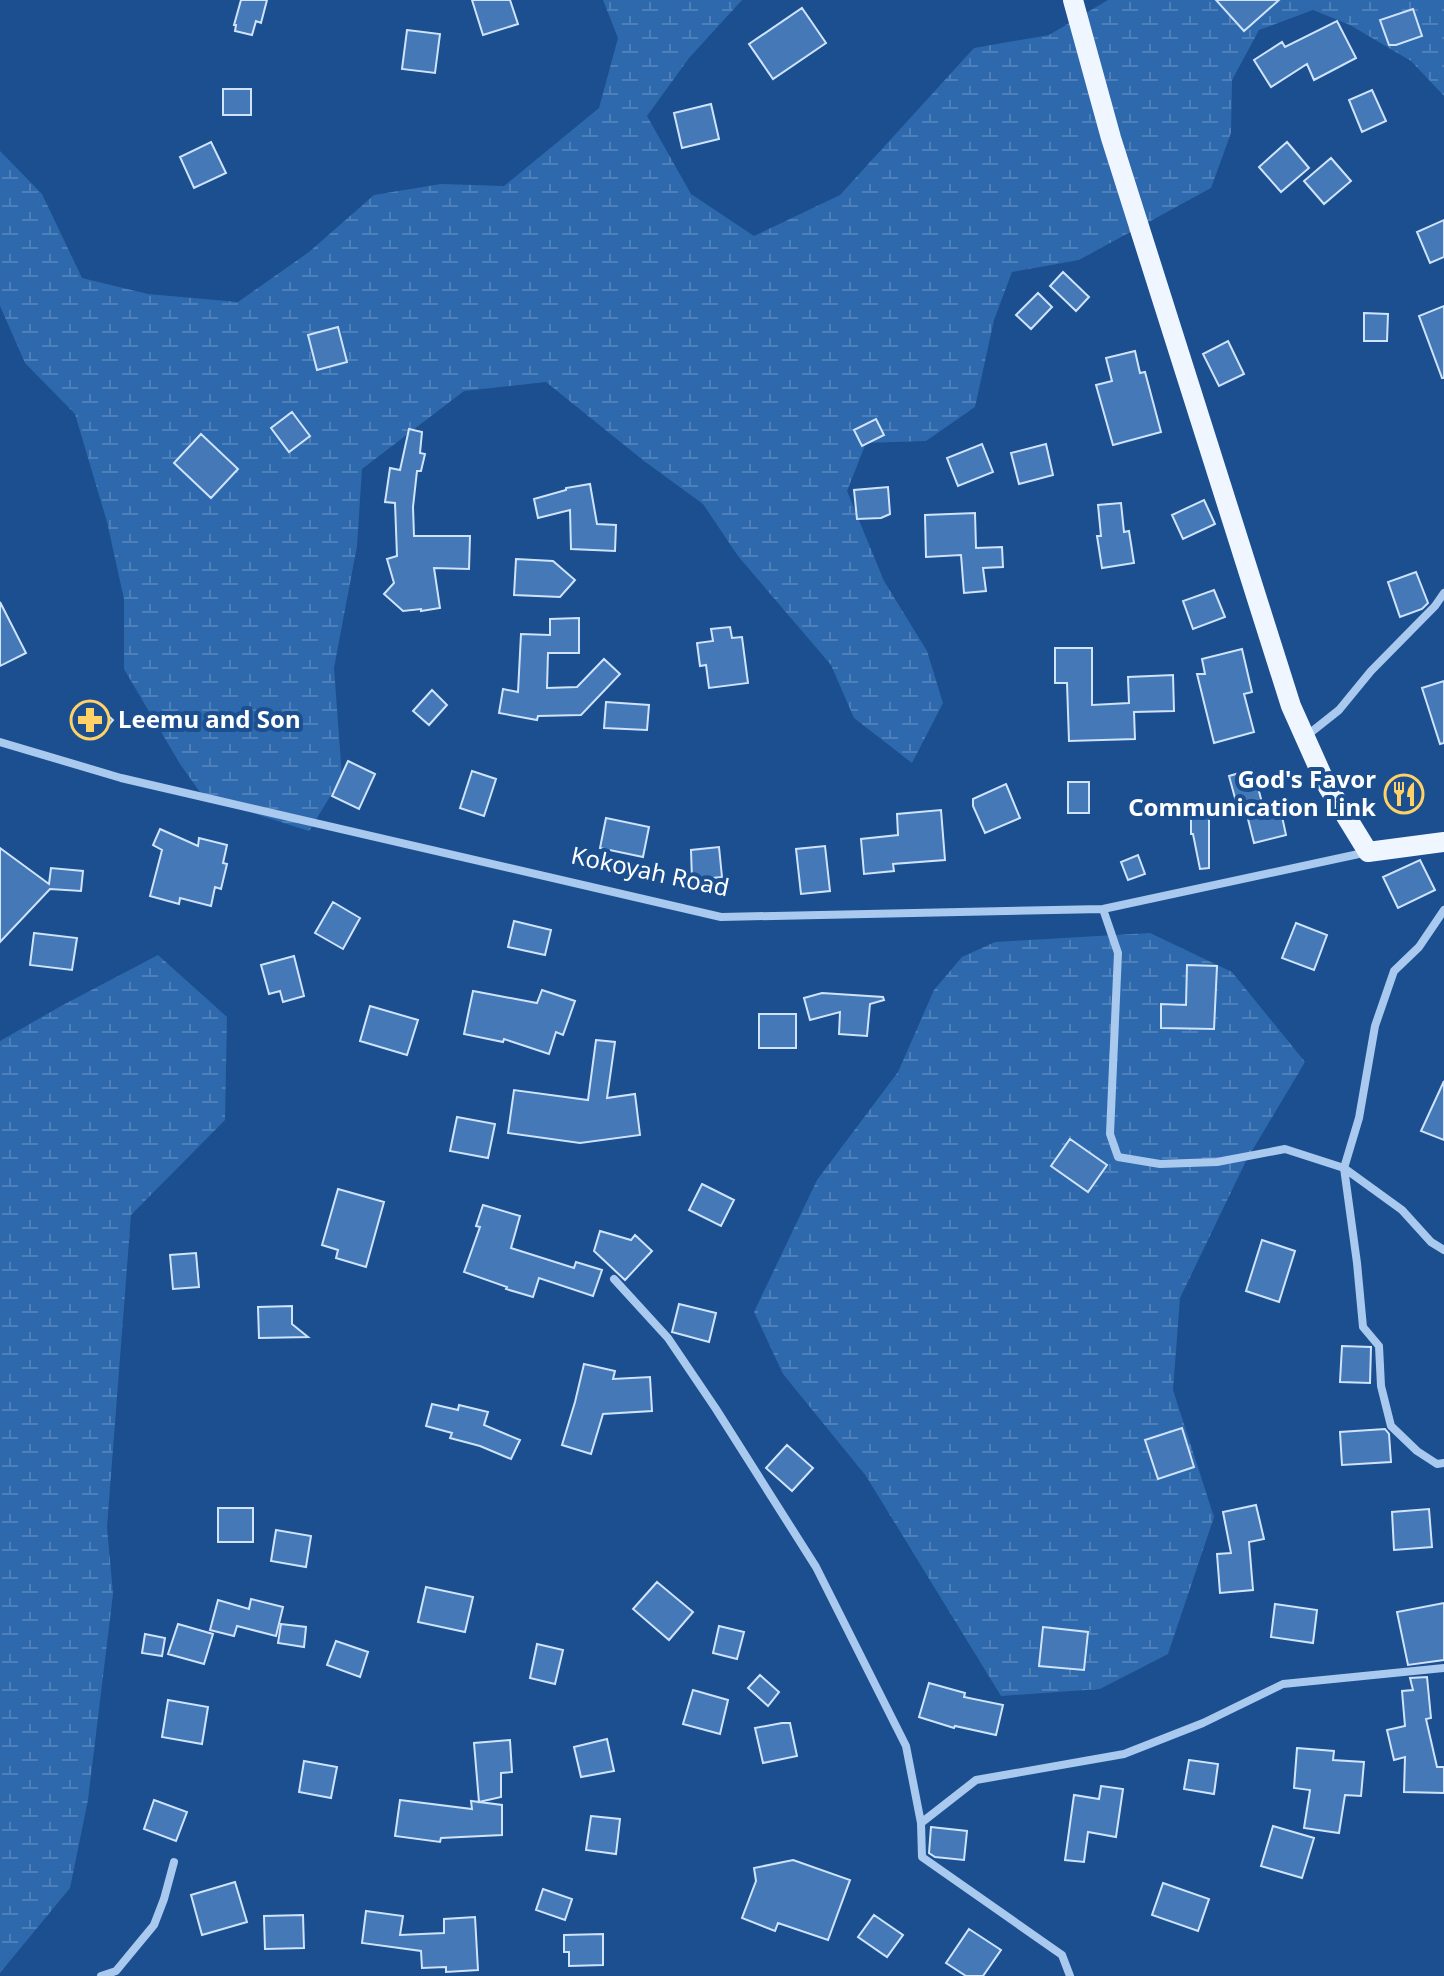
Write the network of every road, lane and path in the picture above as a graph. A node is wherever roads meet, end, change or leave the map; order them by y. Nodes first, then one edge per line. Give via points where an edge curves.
1 (1073, 0) edge
2 (1444, 593) edge
3 (1305, 738) junction
4 (0, 742) edge
5 (1444, 842) edge
6 (1368, 852) junction
7 (1103, 909) junction
8 (1444, 910) edge
9 (1344, 1168) junction
10 (1444, 1250) edge
11 (614, 1279) dead end
12 (1444, 1463) edge
13 (1444, 1668) edge
14 (921, 1823) junction
15 (174, 1862) dead end
16 (101, 1976) edge
17 (1070, 1976) edge

1 - 3 main road via 1208,449
2 - 3 street via 1339,710
3 - 6 main road
4 - 7 street, Kokoyah Road via 121,778 721,917
5 - 6 main road, Kokoyah Road
6 - 7 street, Kokoyah Road
7 - 9 street via 1118,953 1110,1134 1118,1157 1160,1164 1217,1162 1285,1149
8 - 9 street via 1419,947 1394,971 1375,1026
9 - 10 street via 1402,1210
9 - 12 street via 1363,1327 1379,1346 1391,1426 1417,1451
11 - 14 street via 668,1338 816,1567 906,1746
13 - 14 street via 1283,1684 1124,1754 976,1780
14 - 17 street via 922,1857 1062,1955
15 - 16 street via 154,1925 116,1971

